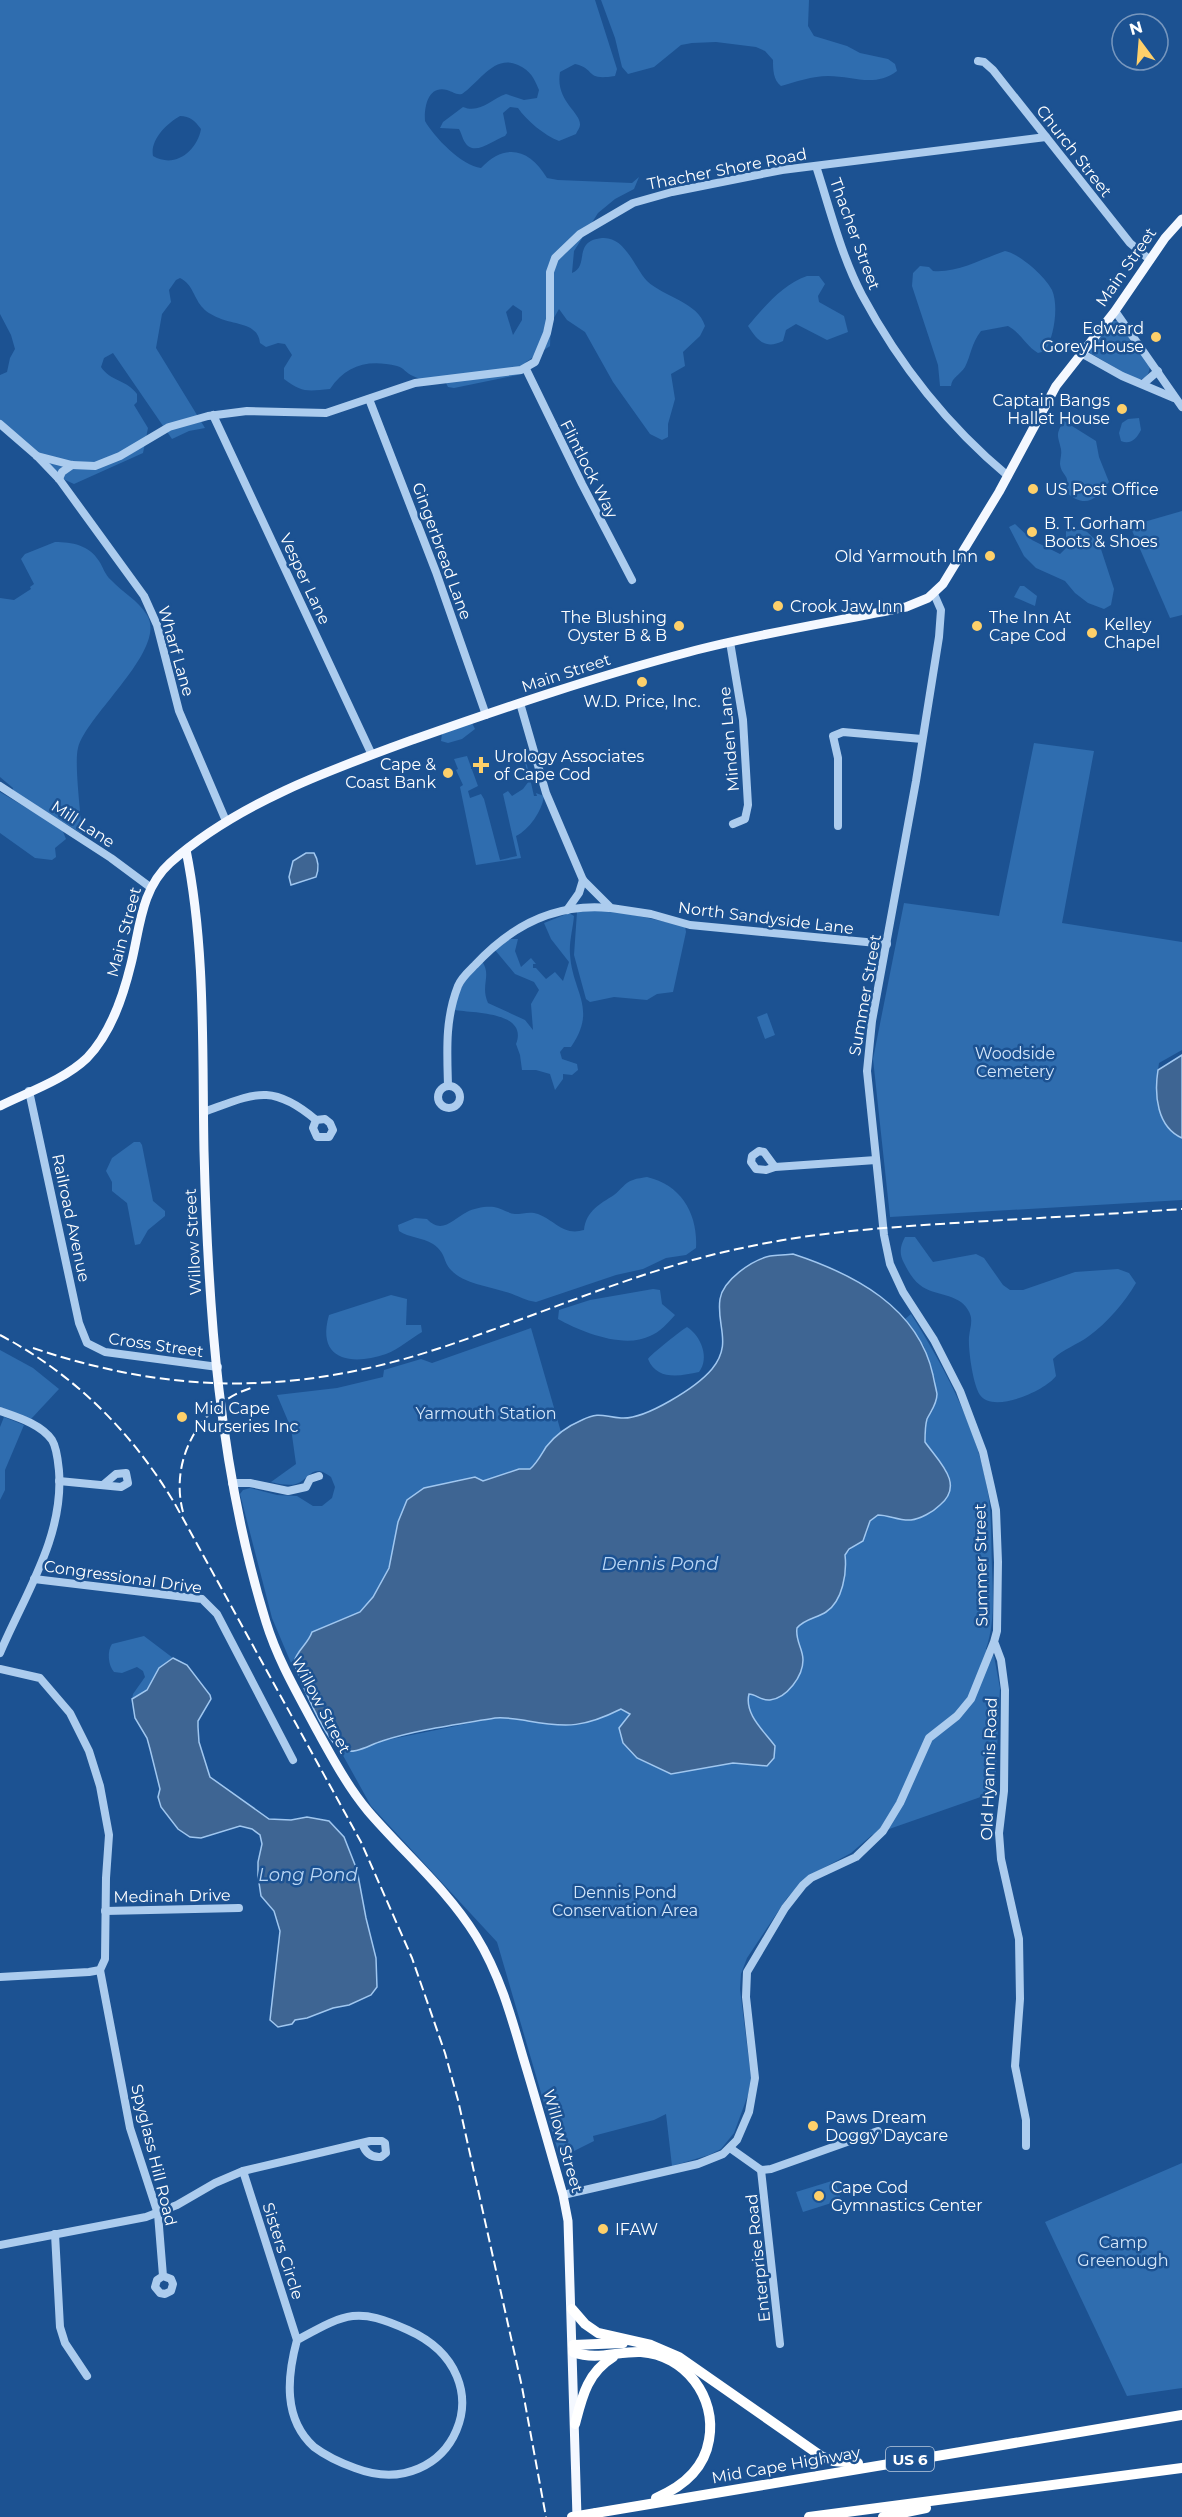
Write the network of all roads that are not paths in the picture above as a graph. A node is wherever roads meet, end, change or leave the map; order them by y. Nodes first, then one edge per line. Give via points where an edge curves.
1 (978, 61) dead end
2 (1046, 137) junction
3 (816, 166) junction
4 (1182, 219) edge
5 (1150, 260) junction
6 (1115, 311) junction
7 (1081, 353) junction
8 (526, 369) junction
9 (1158, 371) junction
10 (1143, 384) junction
11 (369, 399) junction
12 (1180, 404) edge
13 (213, 415) junction
14 (0, 424) edge
15 (37, 456) junction
16 (72, 465) junction
17 (1008, 476) junction
18 (59, 479) junction
19 (632, 580) dead end
20 (934, 594) junction
21 (730, 642) junction
22 (520, 703) junction
23 (486, 715) junction
24 (922, 739) junction
25 (372, 755) junction
26 (0, 786) edge
27 (226, 821) junction
28 (733, 824) dead end
29 (838, 826) dead end
30 (186, 850) junction
31 (583, 880) junction
32 (150, 887) junction
33 (611, 908) junction
34 (567, 910) junction
35 (887, 944) junction
36 (448, 1085) dead end
37 (29, 1091) junction
38 (0, 1106) edge
39 (204, 1112) junction
40 (316, 1120) dead end
41 (876, 1160) junction
42 (775, 1167) dead end
43 (92, 1347) joint
44 (218, 1367) junction
45 (0, 1411) edge
46 (319, 1476) dead end
47 (59, 1480) junction
48 (232, 1483) junction
49 (103, 1485) dead end
50 (34, 1579) junction
51 (994, 1642) junction
52 (0, 1653) edge
53 (0, 1670) edge
54 (293, 1760) dead end
55 (239, 1908) dead end
56 (105, 1911) junction
57 (100, 1970) junction
58 (0, 1977) edge
59 (878, 2131) dead end
60 (362, 2143) dead end
61 (1026, 2146) dead end
62 (730, 2148) junction
63 (243, 2170) junction
64 (761, 2170) junction
65 (563, 2195) junction
66 (158, 2214) junction
67 (55, 2234) junction
68 (0, 2244) edge
69 (163, 2276) dead end
70 (572, 2309) junction
71 (297, 2340) junction
72 (644, 2344) junction
73 (780, 2344) dead end
74 (573, 2349) junction
75 (615, 2355) junction
76 (87, 2376) dead end
77 (1182, 2415) edge
78 (574, 2424) junction
79 (880, 2464) junction
80 (1182, 2468) edge
81 (1004, 2491) junction
82 (639, 2505) junction
83 (572, 2517) edge
84 (577, 2517) edge
85 (809, 2517) edge
86 (883, 2517) edge

1 - 2 street, Church Street via 993,70
2 - 3 street, Thacher Shore Road
2 - 5 street, Church Street via 1130,243
3 - 8 street, Thacher Shore Road via 645,199 580,234 553,263 549,328 540,355
3 - 17 street, Thacher Street via 861,294 900,361 936,404
4 - 5 main road, Main Street
5 - 6 main road, Main Street
6 - 7 main road, Main Street
6 - 9 street
7 - 10 street
7 - 17 main road, Main Street via 1056,386
8 - 11 street via 415,383
8 - 19 street, Flintlock Way
9 - 10 street
9 - 12 street
10 - 12 street
11 - 13 street via 321,413 247,411
11 - 23 street, Gingerbread Lane
13 - 16 street via 173,426 100,465
13 - 25 street, Vesper Lane
14 - 15 street, Wharf Lane
15 - 16 street
15 - 18 street, Wharf Lane
16 - 18 street
17 - 20 main road, Main Street via 954,568
18 - 27 street, Wharf Lane via 150,608 179,711
20 - 21 main road, Main Street via 906,607
20 - 24 street, Summer Street via 941,616
21 - 22 main road, Main Street
21 - 28 street, Minden Lane via 743,720 748,805 745,819
22 - 23 main road, Main Street
22 - 31 street via 546,793
23 - 25 main road, Main Street
24 - 29 street via 843,732 833,736 838,758
24 - 35 street, Summer Street
25 - 27 main road, Main Street
26 - 32 street, Mill Lane
27 - 30 main road, Main Street
30 - 32 main road, Main Street
30 - 39 main road, Willow Street via 198,929
31 - 33 street
31 - 34 street
32 - 37 main road, Main Street via 123,993 103,1036 78,1065
33 - 34 street, North Sandyside Lane
33 - 35 street, North Sandyside Lane via 690,925
34 - 36 street, North Sandyside Lane via 514,930 459,982 447,1023
35 - 41 street, Summer Street via 866,1063
37 - 38 main road, Main Street
37 - 43 street, Railroad Avenue via 79,1323
39 - 40 street via 261,1094 294,1103
39 - 44 main road, Willow Street via 207,1244
41 - 42 street
41 - 51 street, Summer Street via 891,1264 960,1391 987,1468 996,1510 998,1611
43 - 44 street, Cross Street
44 - 48 main road, Willow Street
45 - 47 street via 51,1438
46 - 48 street via 310,1479 307,1490
47 - 49 street
47 - 50 street via 55,1525
48 - 65 main road, Willow Street via 265,1620 296,1691 354,1792 452,1903 492,1965 511,2015
50 - 52 street
50 - 54 street, Congressional Drive via 202,1599 208,1603
51 - 61 street, Old Hyannis Road via 1005,1690 1004,1791 999,1833 1018,1939 1020,1999 1015,2066 1026,2120
51 - 62 street, Summer Street via 970,1699 957,1716 929,1738 883,1831 856,1857 803,1885 747,1972 755,2078 749,2112
53 - 56 street via 40,1678 70,1713 85,1740 108,1824
55 - 56 street, Medinah Drive
56 - 57 street via 105,1959
57 - 58 street
57 - 66 street, Spyglass Hill Road via 130,2128
59 - 64 street
60 - 63 street
62 - 64 street
62 - 65 street via 699,2164
63 - 66 street
63 - 71 street, Sisters Circle
64 - 73 street, Enterprise Road
65 - 70 main road, Willow Street via 570,2238
66 - 67 street
66 - 69 street, Spyglass Hill Road
67 - 68 street
67 - 76 street via 60,2327 65,2343
70 - 72 highway via 598,2333
70 - 74 main road, Willow Street
71 - 71 street, Sisters Circle via 290,2399 299,2426 320,2451 365,2472 388,2476 427,2465 450,2441 462,2411 460,2385 451,2362 425,2338 367,2314 342,2318
72 - 74 highway
72 - 79 highway via 680,2357 821,2456 840,2462
74 - 75 highway via 591,2357
74 - 78 main road, Willow Street
75 - 78 highway via 591,2376
75 - 82 highway via 649,2353 679,2365 700,2388 710,2415 708,2446 694,2473 677,2488
77 - 79 highway, Mid Cape Highway / US 6
78 - 84 main road, Willow Street
79 - 82 highway, Mid Cape Highway / US 6
80 - 81 highway
81 - 85 highway
81 - 86 highway
82 - 83 highway, Mid Cape Highway / US 6, bridge

